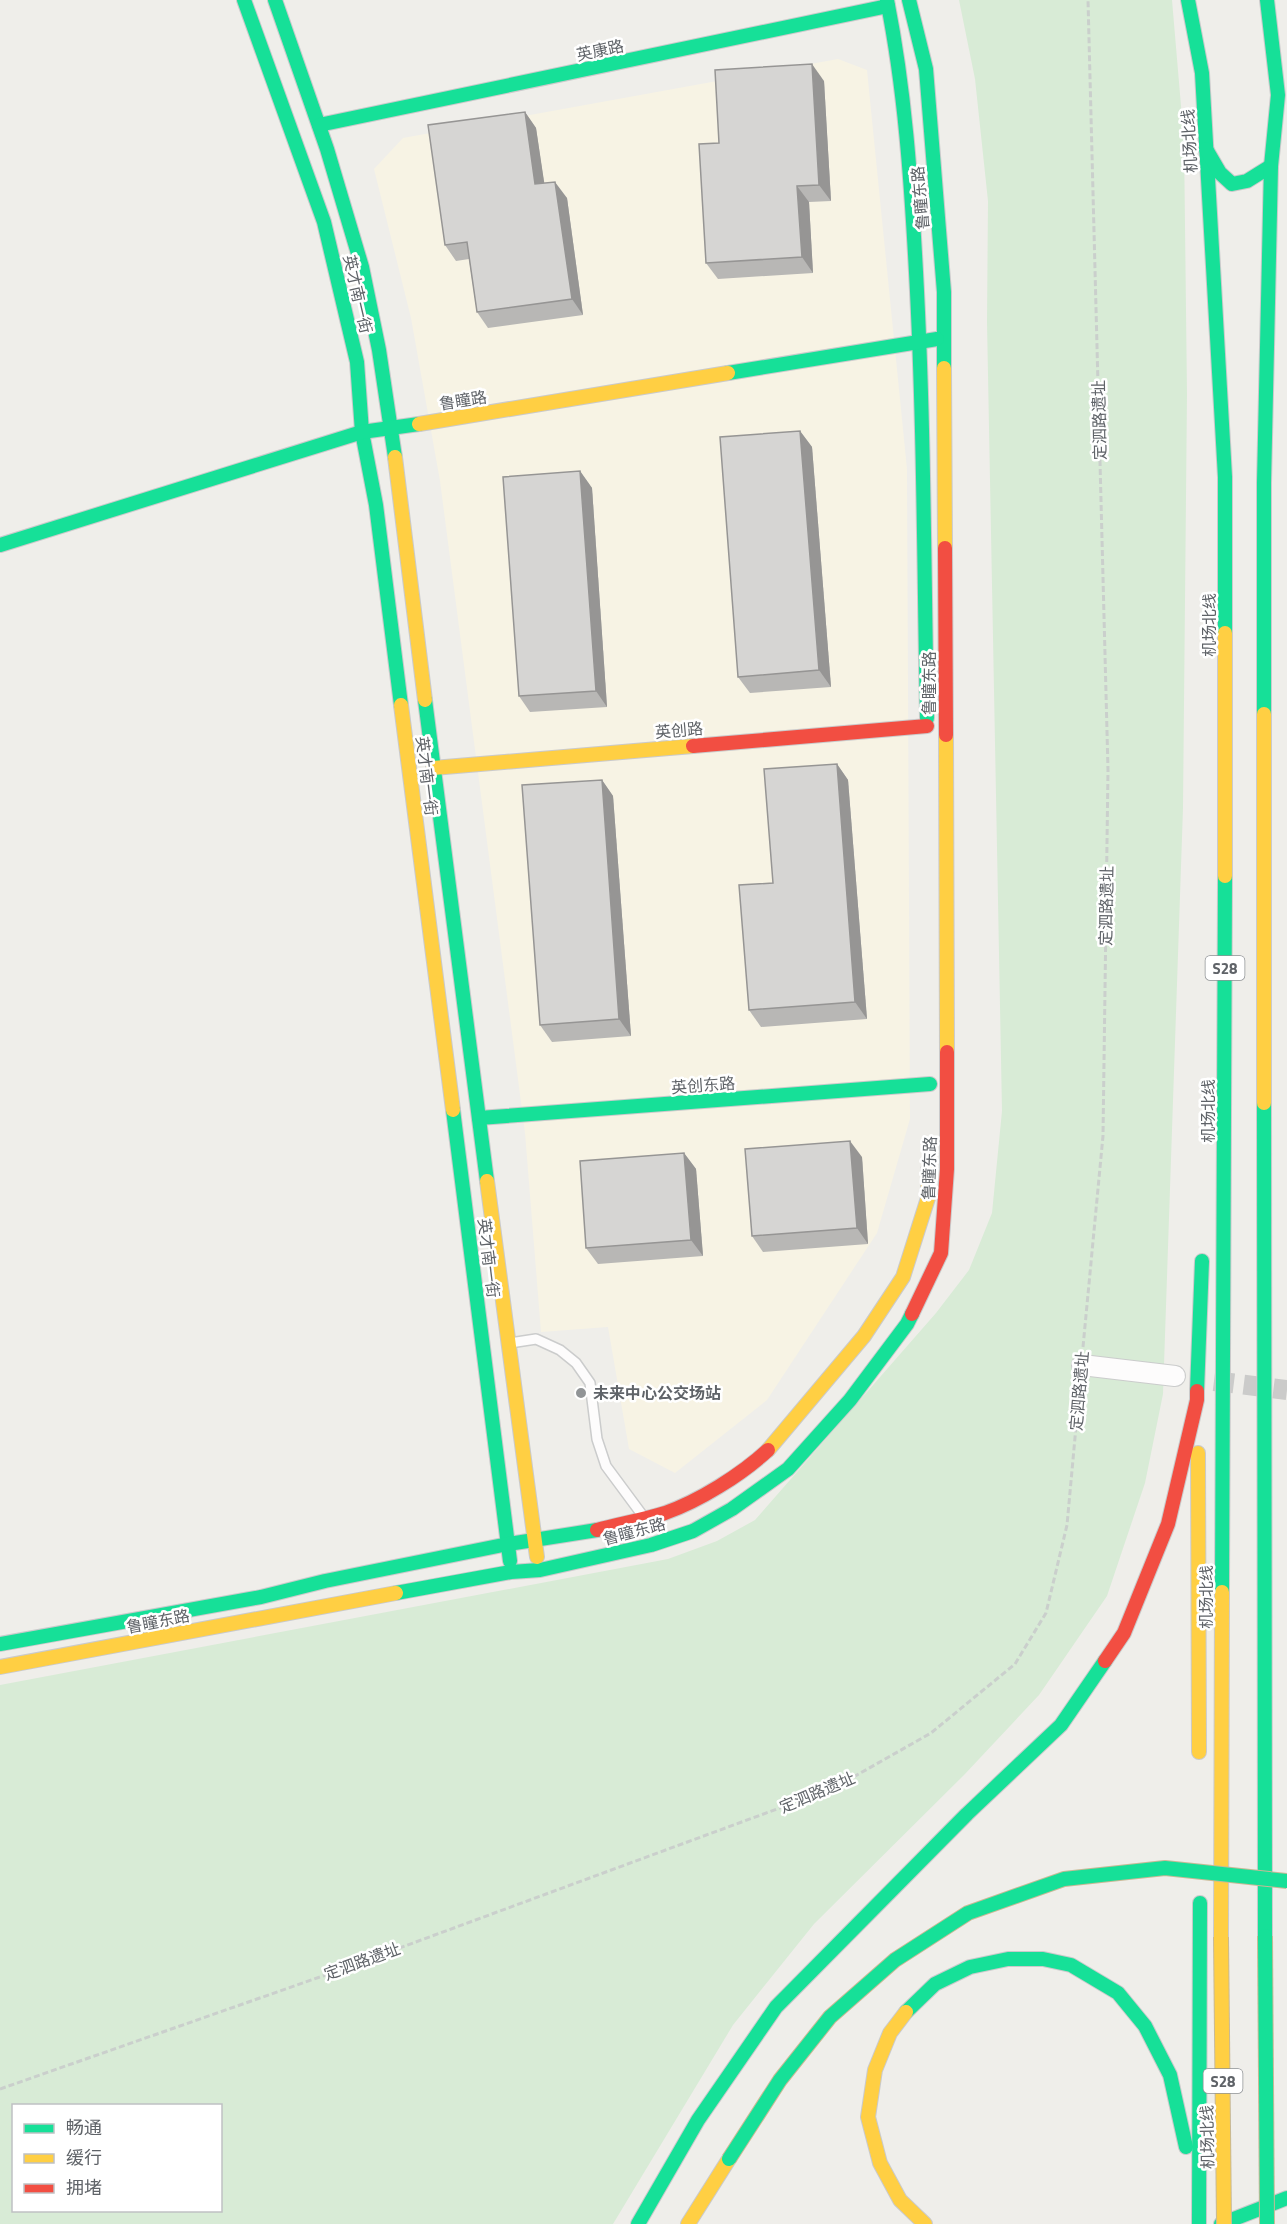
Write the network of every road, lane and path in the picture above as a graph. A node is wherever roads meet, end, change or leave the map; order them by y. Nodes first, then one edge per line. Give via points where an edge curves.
1 (244, 0) edge
2 (275, 0) edge
3 (909, 0) edge
4 (1088, 0) edge
5 (1188, 0) edge
6 (1267, 0) edge
7 (888, 3) edge
8 (1282, 98) edge
9 (319, 126) junction
10 (1206, 149) junction
11 (1271, 166) junction
12 (944, 337) junction
13 (921, 341) junction
14 (389, 427) junction
15 (362, 432) junction
16 (0, 545) edge
17 (927, 732) joint
18 (433, 768) junction
19 (1226, 912) junction
20 (930, 1084) dead end
21 (479, 1118) junction
22 (1210, 1124) dead end
23 (929, 1153) dead end
24 (1203, 1252) dead end
25 (1264, 1252) junction
26 (508, 1343) junction
27 (1082, 1365) junction
28 (1175, 1376) dead end
29 (1197, 1400) junction
30 (1278, 1401) dead end
31 (644, 1518) junction
32 (534, 1541) junction
33 (508, 1544) junction
34 (540, 1570) junction
35 (512, 1572) junction
36 (0, 1644) edge
37 (0, 1667) edge
38 (1199, 1765) dead end
39 (1200, 1859) dead end
40 (1287, 1881) edge
41 (0, 2089) edge
42 (1287, 2198) edge
43 (1199, 2205) junction
44 (638, 2224) edge
45 (688, 2224) edge
46 (925, 2224) edge
47 (1199, 2224) edge
48 (1223, 2224) edge
49 (1267, 2224) edge

1 - 15 main road, 英才南一街 via 324,222 357,362
2 - 9 main road, 英才南一街
3 - 12 main road, 鲁瞳东路 via 926,69 944,292
4 - 27 path, 定泗路遗址 via 1108,770 1103,1136
5 - 10 main road, 机场北线 / S28 via 1202,73
6 - 8 main road, S28
7 - 9 main road, 英康路
7 - 13 main road, 鲁瞳东路 via 898,57
8 - 11 main road, S28
9 - 14 main road, 英才南一街 via 362,267
10 - 11 main road via 1223,180 1236,185 1247,183
10 - 19 main road, 机场北线 / S28 via 1225,477
11 - 25 main road, S28 via 1264,483
12 - 13 main road, 鲁瞳路
12 - 34 main road, 鲁瞳东路 via 947,1168 941,1253 907,1324 850,1400 788,1468 732,1509 693,1531 651,1545
13 - 14 main road, 鲁瞳路
13 - 17 main road, 鲁瞳东路
14 - 15 main road, 鲁瞳路
14 - 18 main road, 英才南一街 via 402,502
15 - 16 main road, 鲁瞳路
15 - 33 main road, 英才南一街 via 376,505
17 - 18 main road, 英创路
18 - 21 main road, 英才南一街
19 - 22 main road
19 - 48 main road, 机场北线 / S28, bridge
20 - 21 main road, 英创东路
21 - 26 main road, 英才南一街
23 - 31 main road, 鲁瞳东路 via 928,1198 903,1277 864,1336 766,1452 694,1501
24 - 29 main road
25 - 30 main road
25 - 49 main road, S28, bridge
26 - 31 lane via 536,1339 560,1350 576,1364 590,1383 597,1439 606,1466
26 - 32 main road, 英才南一街
27 - 28 street
27 - 41 path, 定泗路遗址 via 1067,1525 1046,1613 1015,1664 931,1733 834,1788 337,1971
29 - 38 main road
29 - 44 main road via 1168,1524 1124,1633 1061,1725 776,2007 698,2120
31 - 32 main road, 鲁瞳东路
32 - 33 main road, 鲁瞳东路
32 - 34 main road, 英才南一街
33 - 35 main road, 英才南一街
33 - 36 main road, 鲁瞳东路 via 261,1597
34 - 35 main road, 鲁瞳东路
35 - 37 main road, 鲁瞳东路
39 - 43 main road
40 - 45 main road, bridge via 1165,1868 1064,1879 968,1913 896,1960 830,2017 780,2080
42 - 48 main road
43 - 46 main road via 1170,2075 1145,2026 1118,1993 1071,1965 1043,1959 1008,1959 970,1967 935,1984 890,2033 875,2070 868,2117 880,2163 900,2200
43 - 47 main road

